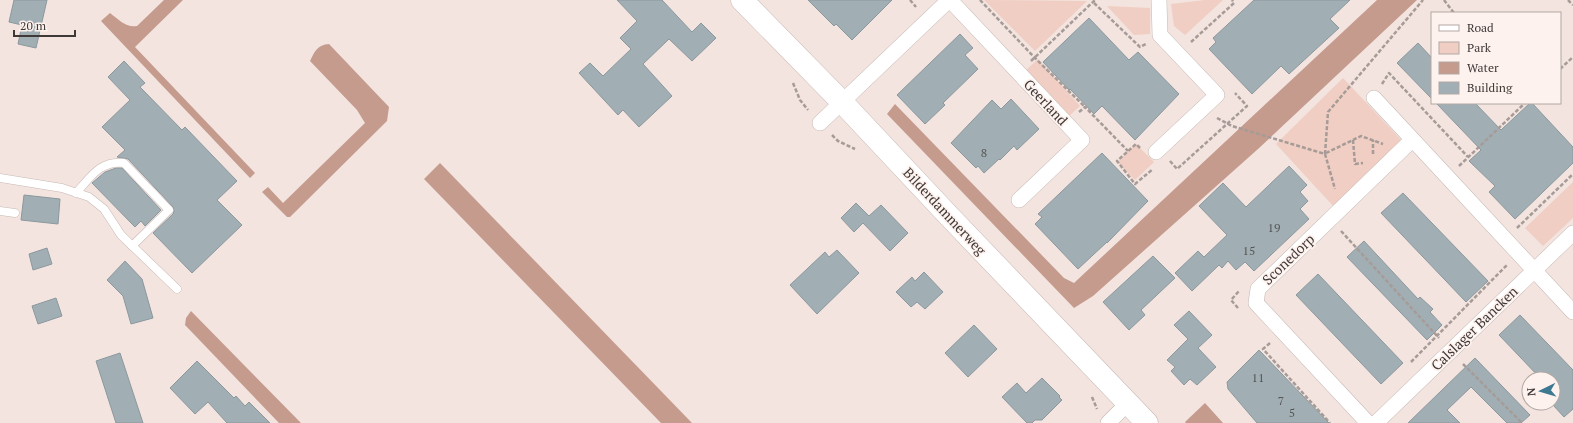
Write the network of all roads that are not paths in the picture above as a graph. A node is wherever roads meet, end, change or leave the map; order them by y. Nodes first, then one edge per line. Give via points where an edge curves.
1 (742, 0) edge
2 (950, 0) edge
3 (1159, 0) edge
4 (1374, 98) road end
5 (842, 102) junction
6 (820, 122) dead end
7 (1412, 140) junction
8 (1155, 153) road end
9 (0, 178) edge
10 (76, 193) junction
11 (1019, 200) dead end
12 (0, 211) edge
13 (15, 213) dead end
14 (1573, 233) edge
15 (132, 246) junction
16 (1534, 270) junction
17 (177, 289) dead end
18 (1573, 312) edge
19 (1128, 403) junction
20 (1108, 423) edge
21 (1147, 423) edge
22 (1368, 423) edge
23 (1376, 423) edge

1 - 5 street, Bilderdammerweg
2 - 5 street, Geerland
2 - 11 street, Geerland via 1082,140
3 - 8 street via 1160,35 1217,95
4 - 7 street
5 - 6 street, Geerland
5 - 19 street, Bilderdammerweg
7 - 16 street
7 - 22 street, Sconedorp via 1258,289 1256,303
9 - 10 lane via 62,188
10 - 15 lane via 89,197 104,209 121,235
10 - 15 lane via 106,164 124,163 169,210
12 - 13 lane
14 - 16 street, Calslager Bancken
15 - 17 lane
16 - 18 street
16 - 23 street, Calslager Bancken
19 - 20 street
19 - 21 street, Bilderdammerweg

